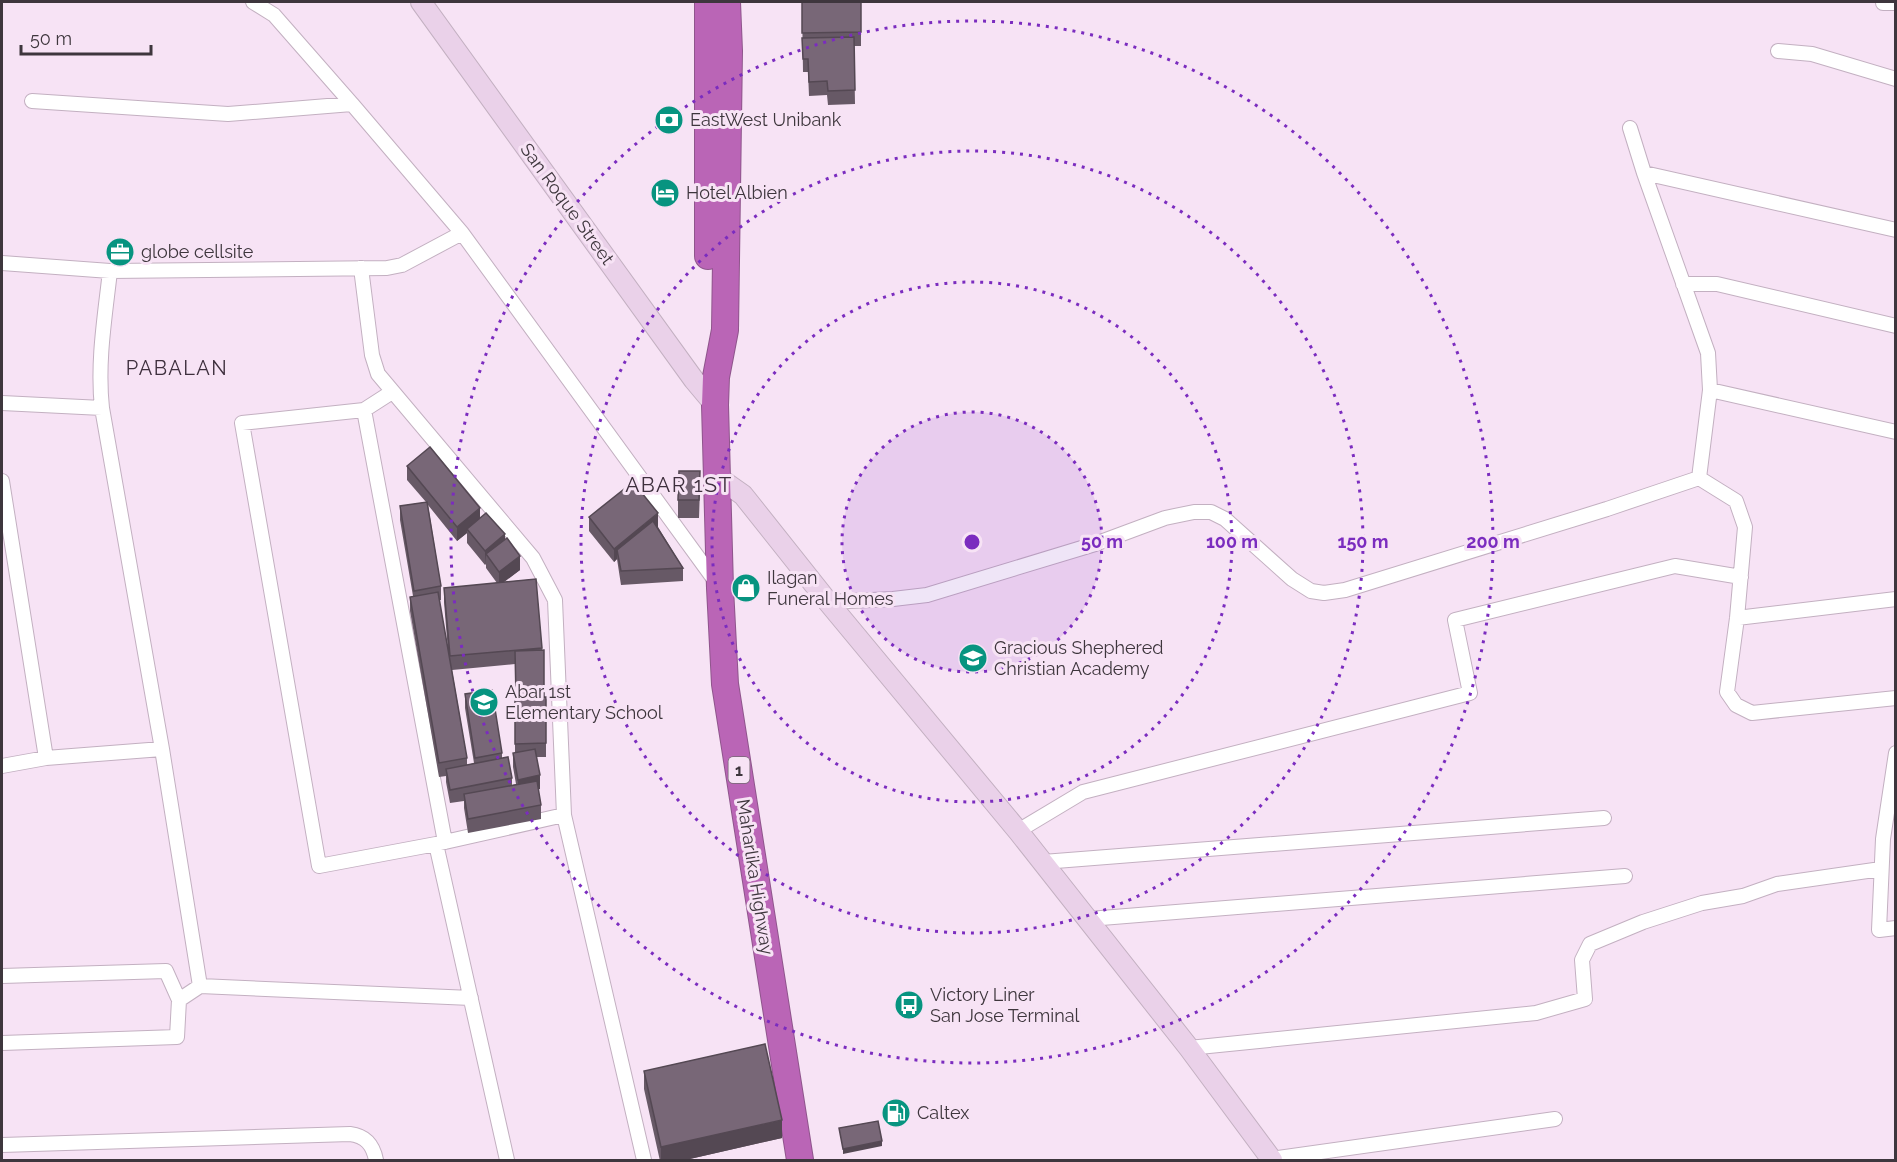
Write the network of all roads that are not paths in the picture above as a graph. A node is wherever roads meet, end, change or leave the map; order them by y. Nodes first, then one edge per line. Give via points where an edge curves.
1 (253, 2) edge
2 (421, 2) edge
3 (708, 2) edge
4 (727, 2) edge
5 (1883, 2) edge
6 (1896, 3) edge
7 (1778, 51) dead end
8 (1896, 79) edge
9 (32, 101) dead end
10 (352, 104) junction
11 (1630, 128) dead end
12 (1644, 173) junction
13 (1896, 230) edge
14 (462, 233) junction
15 (2, 263) edge
16 (361, 268) junction
17 (110, 271) junction
18 (1683, 284) junction
19 (1896, 326) edge
20 (716, 377) junction
21 (1710, 390) junction
22 (392, 392) junction
23 (2, 403) edge
24 (715, 405) junction
25 (102, 408) junction
26 (364, 410) junction
27 (1896, 432) edge
28 (716, 476) junction
29 (1699, 478) junction
30 (2, 481) edge
31 (1741, 577) junction
32 (720, 588) junction
33 (1896, 599) edge
34 (828, 602) junction
35 (1737, 618) junction
36 (1896, 698) edge
37 (162, 749) junction
38 (1896, 753) edge
39 (46, 758) junction
40 (2, 766) edge
41 (564, 815) junction
42 (1604, 818) dead end
43 (1018, 831) junction
44 (441, 843) junction
45 (1043, 862) junction
46 (1881, 869) junction
47 (1625, 876) dead end
48 (1089, 920) junction
49 (1896, 928) edge
50 (2, 976) edge
51 (200, 986) junction
52 (471, 998) junction
53 (179, 1000) junction
54 (2, 1043) edge
55 (1189, 1048) junction
56 (1555, 1119) dead end
57 (2, 1145) edge
58 (1272, 1160) edge
59 (376, 1161) edge
60 (507, 1161) edge
61 (644, 1161) edge
62 (800, 1161) edge

1 - 10 street via 274,15
2 - 24 street, San Roque Street
3 - 20 highway, Maharlika Highway / 1 via 708,325
4 - 20 highway, Maharlika Highway / 1 via 724,330
5 - 6 street
7 - 8 street via 1812,54
9 - 10 street via 228,114
10 - 14 street
11 - 12 street
12 - 13 street
12 - 18 street
14 - 16 street via 394,268
14 - 32 street
15 - 17 street
16 - 17 street
16 - 22 street via 375,365
17 - 25 street via 100,360
18 - 19 street via 1717,284
18 - 21 street via 1708,353
20 - 24 highway, Maharlika Highway / 1
21 - 27 street
21 - 29 street
22 - 26 street
22 - 41 street via 533,558 555,600
23 - 25 street
24 - 28 highway, Maharlika Highway / 1
25 - 37 street
26 - 44 street
26 - 44 street via 242,423 319,866
28 - 32 highway, Maharlika Highway / 1
28 - 34 street via 743,495
29 - 31 street via 1736,501 1745,527
29 - 34 street via 1345,590 1324,593 1311,591 1292,579 1225,519 1211,512 1194,512 927,595
30 - 39 street
31 - 35 street
31 - 43 street via 1676,566 1455,620 1470,693 1083,792
32 - 62 highway, Maharlika Highway / 1 via 725,684
33 - 35 street
34 - 43 street
35 - 36 street via 1727,692 1736,705 1752,713
37 - 39 street
37 - 51 street
38 - 46 street
39 - 40 street
41 - 44 street
41 - 61 street
42 - 45 street
43 - 45 street
44 - 52 street
45 - 48 street
46 - 49 street via 1879,930
46 - 55 street via 1778,884 1743,896 1702,903 1590,944 1582,960 1585,999 1572,1004 1536,1013
47 - 48 street
48 - 55 street
50 - 53 street via 166,971
51 - 52 street
51 - 53 street
52 - 60 street
53 - 54 street via 177,1037
55 - 58 street
56 - 58 street
57 - 59 street via 350,1134 370,1144

